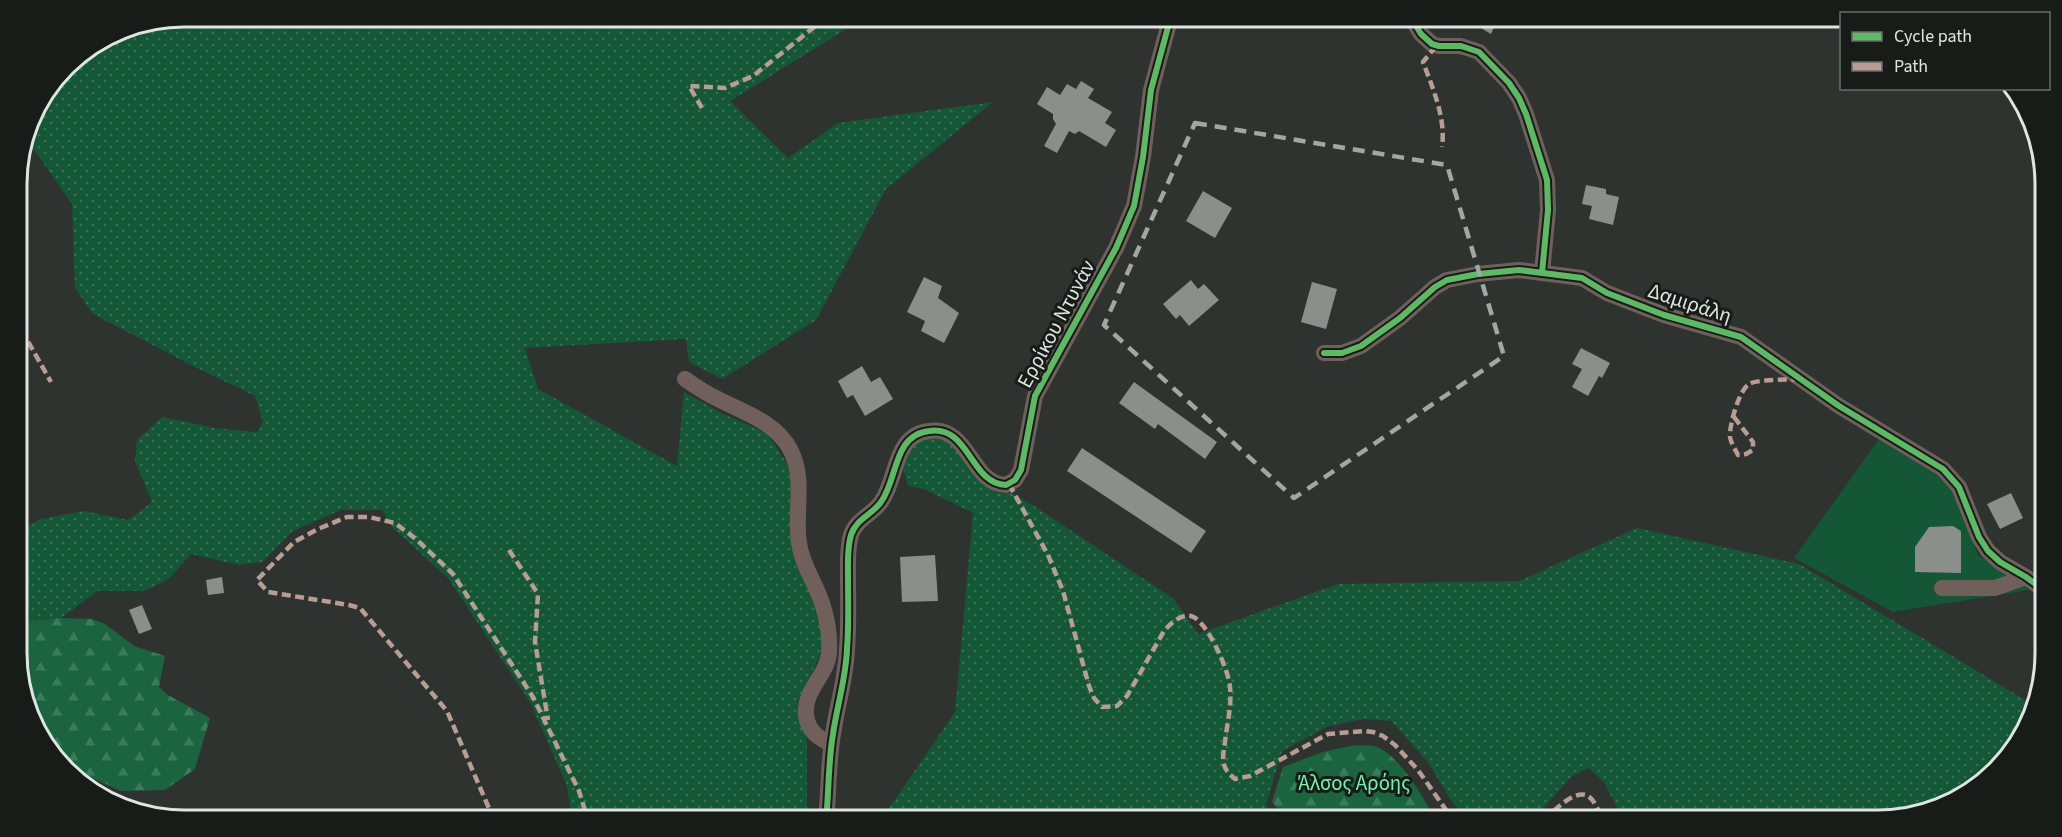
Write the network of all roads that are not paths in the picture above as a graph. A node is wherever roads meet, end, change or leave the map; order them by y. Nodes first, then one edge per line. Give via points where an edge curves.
1 (1168, 27) edge
2 (1417, 27) edge
3 (1542, 273) junction
4 (1324, 353) dead end
5 (685, 379) dead end
6 (2026, 577) junction
7 (2035, 584) edge
8 (1942, 588) dead end
9 (831, 744) junction
10 (827, 810) edge

1 - 9 street, Ερρίκου Ντυνάν via 1151,90 1134,206 1116,248 1035,396 1018,477 1006,485 996,484 948,432 918,434 900,452 880,504 851,534 847,653
2 - 3 street via 1432,44 1465,46 1479,52 1519,98 1547,180
3 - 4 street, Δαμιράλη via 1499,271 1447,280 1361,346 1342,353
3 - 6 street, Δαμιράλη via 1582,278 1607,293 1664,315 1731,333 1754,345 1839,406 1948,473 1960,490 1984,546 2000,562
5 - 9 street via 759,419 790,449 798,479 798,541 828,630 828,660 813,686 806,715 812,732
6 - 7 street, Δαμιράλη
6 - 8 street via 1995,588
9 - 10 street, Ερρίκου Ντυνάν

